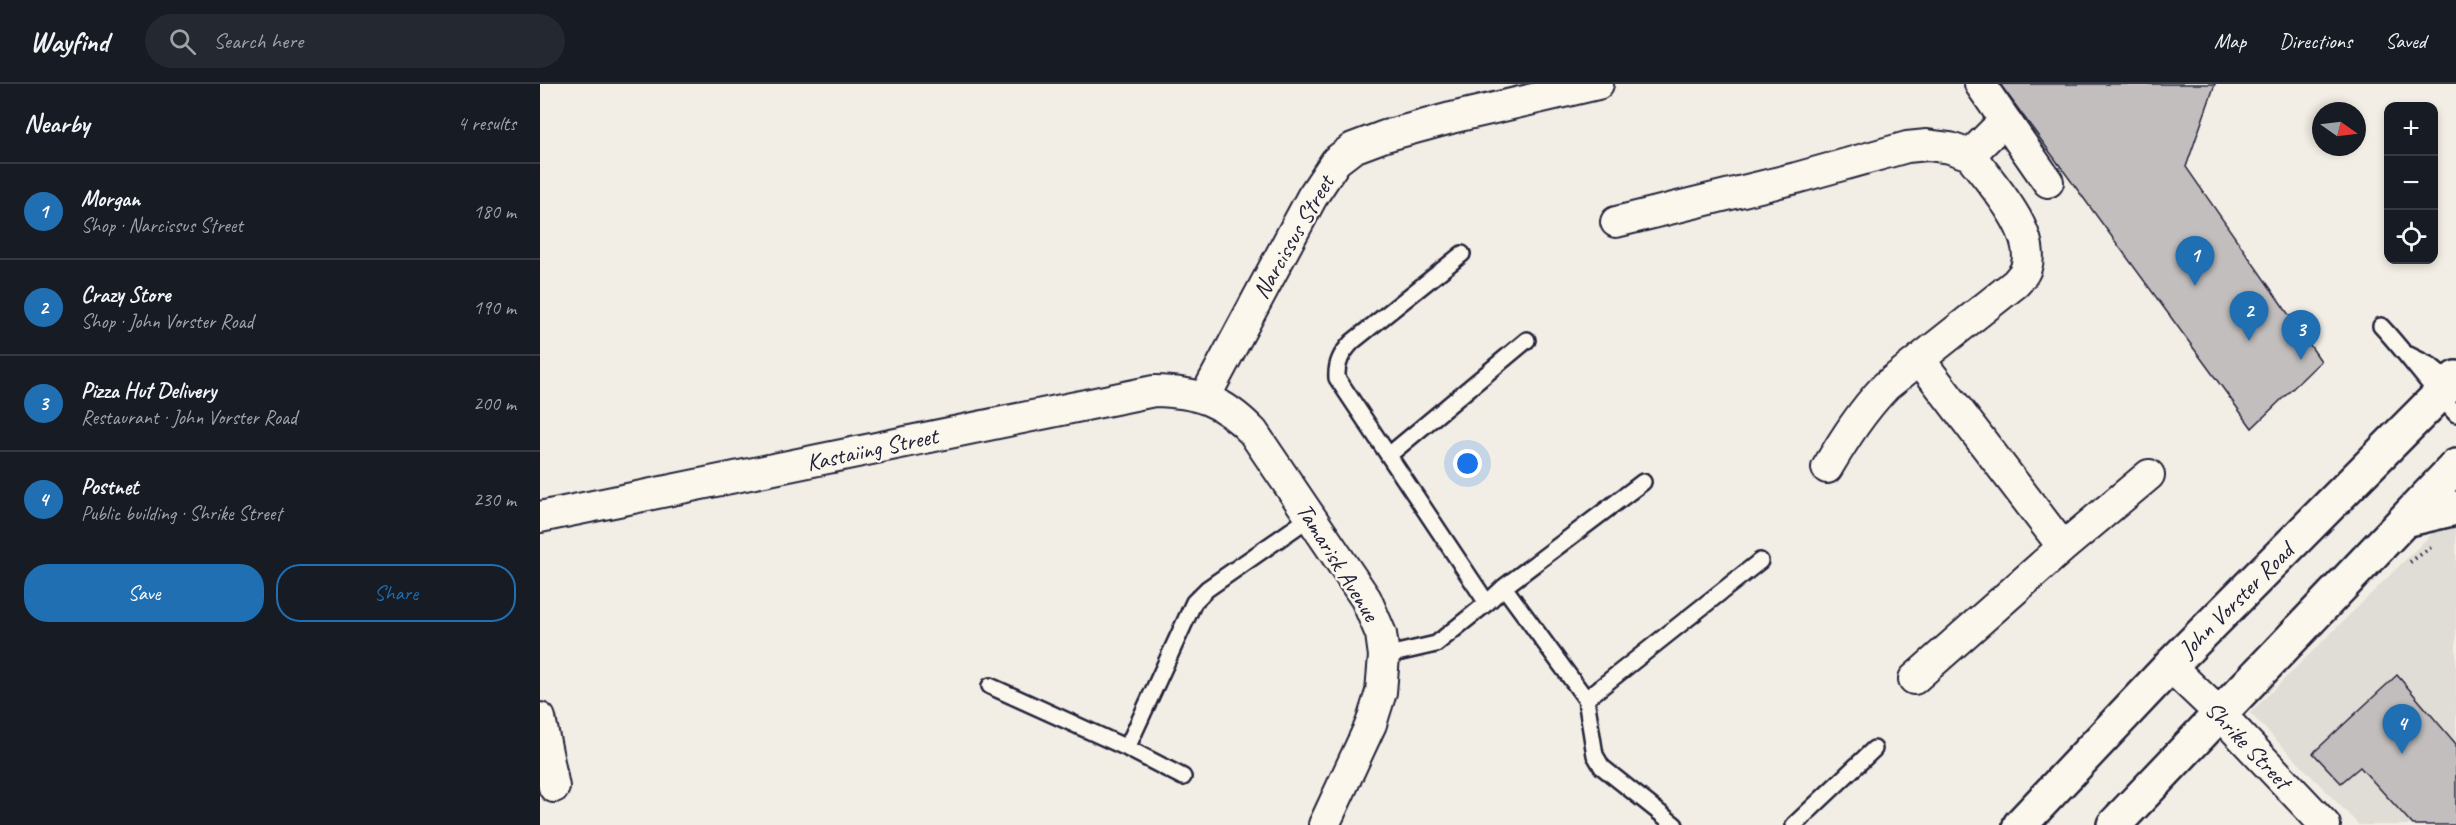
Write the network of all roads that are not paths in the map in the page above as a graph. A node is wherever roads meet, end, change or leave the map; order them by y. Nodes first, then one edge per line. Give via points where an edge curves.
1 (1598, 84) edge
2 (1980, 84) edge
3 (2005, 120) junction
4 (1970, 154) junction
5 (2048, 182) dead end
6 (1616, 222) dead end
7 (1462, 254) dead end
8 (2380, 326) dead end
9 (1527, 340) dead end
10 (1920, 360) junction
11 (2452, 392) edge
12 (1205, 397) junction
13 (1389, 455) junction
14 (2456, 466) edge
15 (1827, 468) dead end
16 (2149, 475) dead end
17 (1643, 482) dead end
18 (2456, 508) edge
19 (1312, 516) junction
20 (540, 517) edge
21 (2404, 520) junction
22 (2063, 547) junction
23 (1760, 561) dead end
24 (1503, 587) junction
25 (1487, 603) junction
26 (1384, 656) junction
27 (2170, 666) junction
28 (1914, 679) dead end
29 (990, 686) dead end
30 (1586, 699) junction
31 (2220, 714) junction
32 (540, 718) edge
33 (1127, 748) junction
34 (1874, 748) dead end
35 (1183, 777) dead end
36 (554, 787) dead end
37 (1324, 825) edge
38 (1675, 825) edge
39 (1794, 825) edge
40 (2020, 825) edge
41 (2114, 825) edge
42 (2325, 825) edge

1 - 12 street, Narcissus Street via 1385,136 1353,148 1336,161 1312,197
2 - 3 street
3 - 4 street
3 - 5 street
4 - 6 street via 1927,145 1907,147
4 - 10 street via 2018,221 2026,243 2026,269 2016,283
7 - 13 lane via 1352,342 1339,358 1337,378
8 - 11 lane via 2422,377
9 - 13 lane
10 - 15 street via 1868,405
10 - 22 street
11 - 27 main road, John Vorster Road
12 - 19 street, Tamarisk Avenue via 1239,417 1253,432
12 - 20 street, Kastaiing Street via 1154,391
13 - 25 lane
14 - 21 main road
16 - 22 street
17 - 24 lane
18 - 21 main road
19 - 26 street, Tamarisk Avenue via 1366,599 1381,634
19 - 33 lane via 1194,602
21 - 31 main road
22 - 28 street
23 - 30 lane
24 - 25 lane
24 - 30 lane
25 - 26 lane via 1436,644
26 - 37 street, Tamarisk Avenue via 1381,692 1371,724
27 - 31 street, Shrike Street
27 - 40 main road, John Vorster Road
29 - 33 lane
30 - 38 lane via 1595,755 1602,767
31 - 41 main road
31 - 42 street, Shrike Street
32 - 36 street
33 - 35 lane
34 - 39 lane

